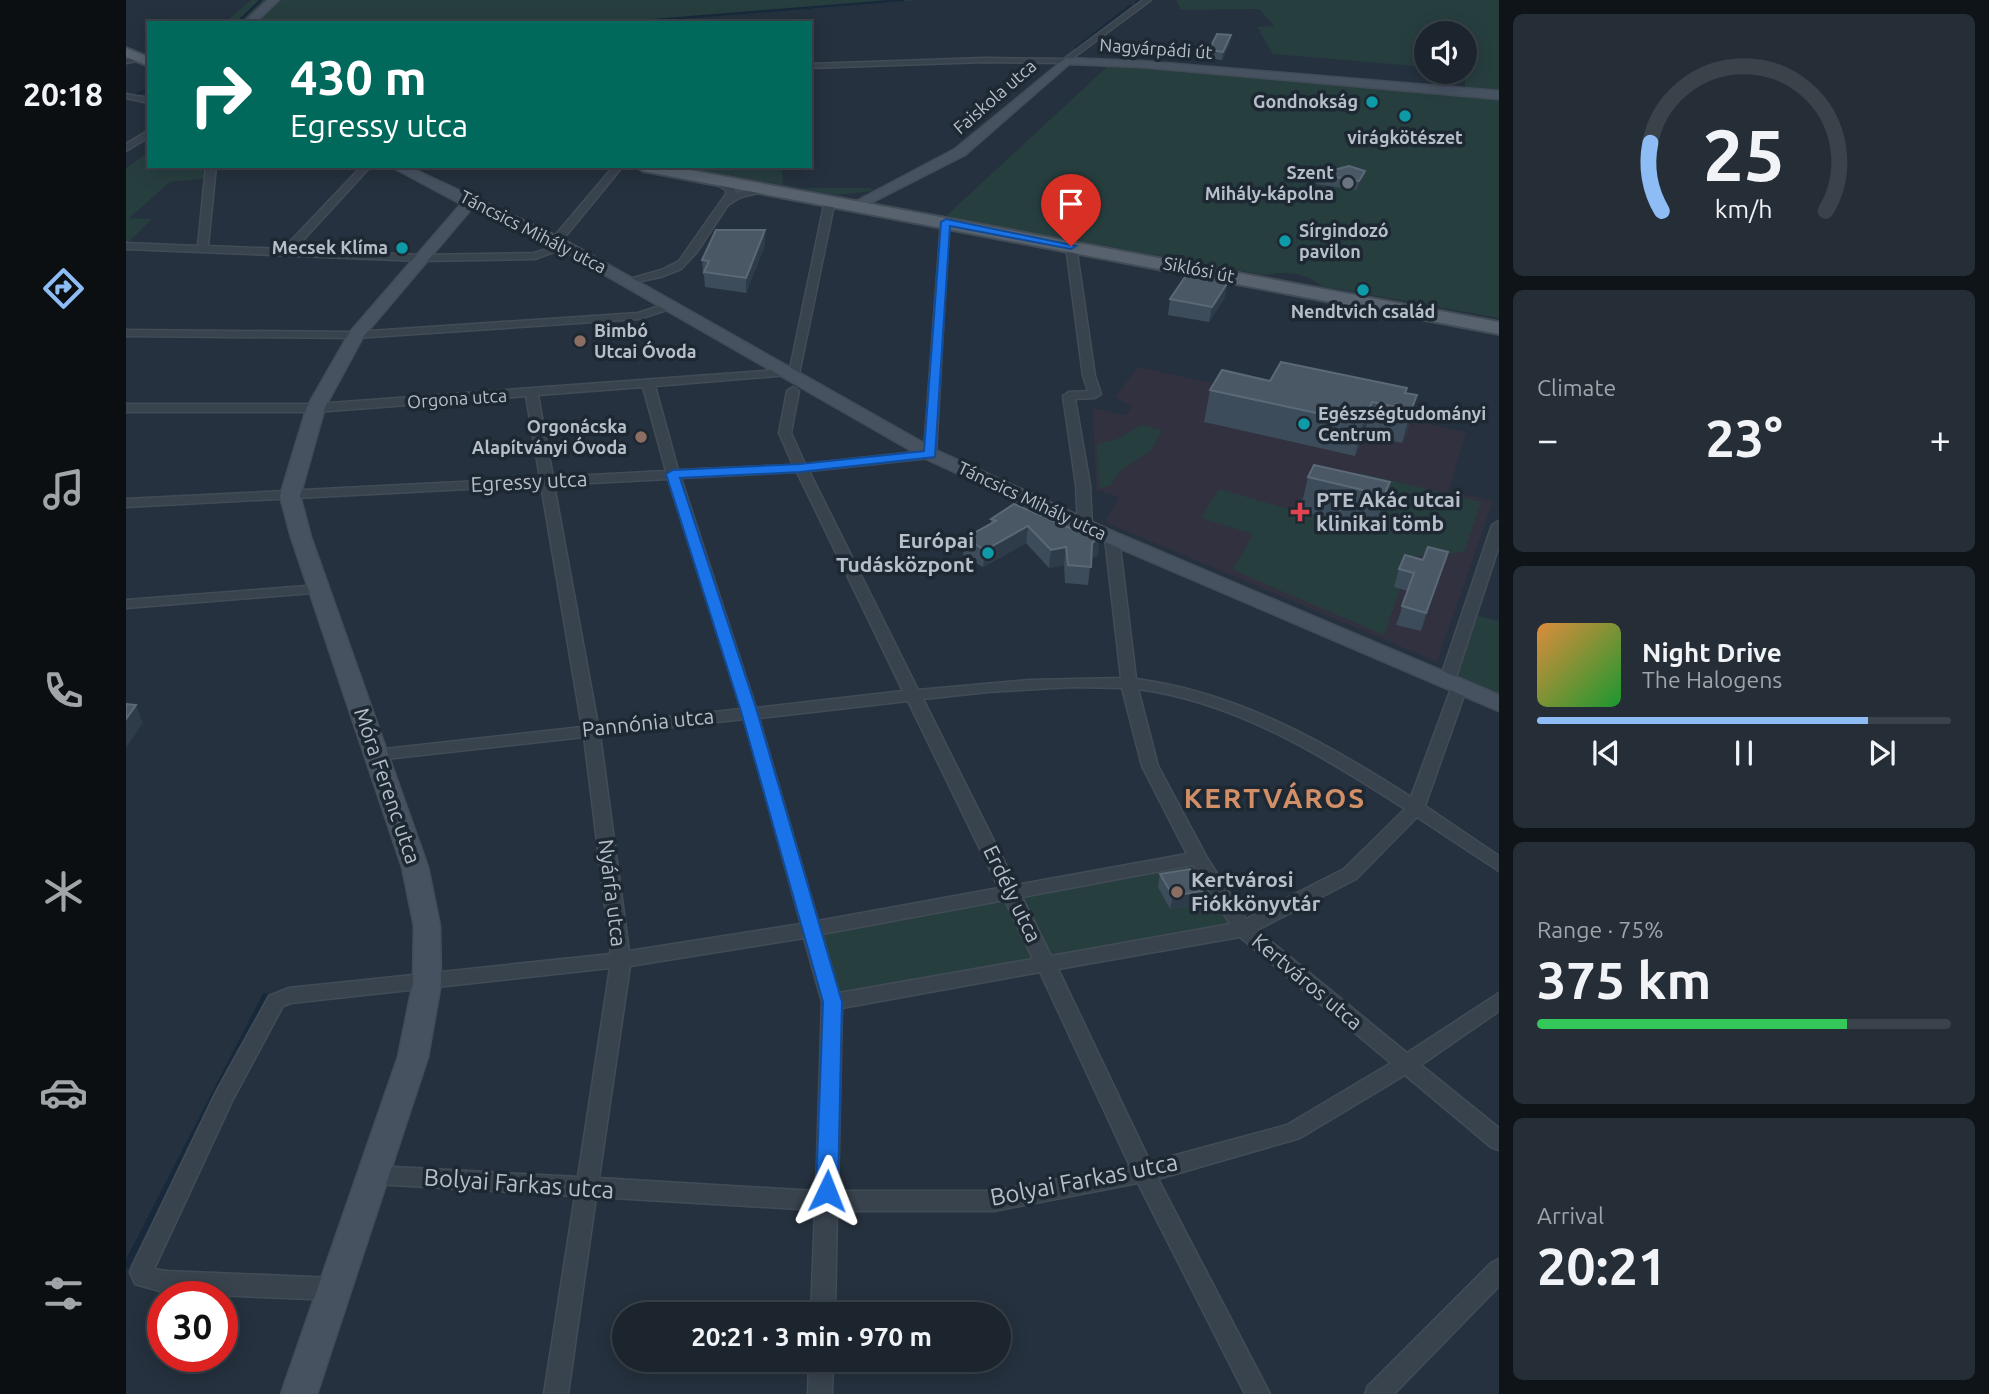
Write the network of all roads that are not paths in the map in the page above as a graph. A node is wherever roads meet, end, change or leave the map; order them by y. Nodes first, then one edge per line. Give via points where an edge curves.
1 (274, 0) edge
2 (1147, 0) edge
3 (250, 21) edge
4 (126, 52) edge
5 (144, 60) edge
6 (126, 61) edge
7 (1066, 61) junction
8 (812, 66) edge
9 (1499, 95) edge
10 (126, 96) edge
11 (147, 100) edge
12 (147, 134) edge
13 (126, 148) edge
14 (211, 168) edge
15 (365, 168) edge
16 (400, 168) edge
17 (617, 168) edge
18 (654, 168) edge
19 (714, 179) junction
20 (770, 189) junction
21 (880, 193) junction
22 (830, 200) junction
23 (856, 205) junction
24 (721, 207) junction
25 (472, 209) junction
26 (899, 213) junction
27 (946, 222) junction
28 (561, 244) junction
29 (126, 246) edge
30 (203, 249) junction
31 (1072, 252) junction
32 (286, 253) junction
33 (421, 258) junction
34 (630, 282) junction
35 (672, 305) junction
36 (1495, 328) edge
37 (126, 333) edge
38 (356, 334) junction
39 (791, 380) junction
40 (649, 385) junction
41 (532, 394) junction
42 (126, 408) edge
43 (316, 408) junction
44 (930, 454) junction
45 (800, 468) junction
46 (673, 474) junction
47 (547, 482) junction
48 (290, 495) junction
49 (126, 503) edge
50 (1499, 525) edge
51 (1085, 526) junction
52 (1112, 538) junction
53 (320, 589) junction
54 (126, 604) edge
55 (1129, 684) junction
56 (1453, 684) junction
57 (913, 695) junction
58 (1499, 704) edge
59 (749, 712) junction
60 (591, 730) junction
61 (376, 755) junction
62 (1416, 808) junction
63 (1198, 858) junction
64 (1499, 865) edge
65 (1011, 894) junction
66 (814, 929) junction
67 (1243, 929) junction
68 (621, 960) junction
69 (1045, 963) junction
70 (427, 983) junction
71 (1499, 1001) edge
72 (832, 1002) junction
73 (1407, 1065) junction
74 (1499, 1141) edge
75 (1144, 1173) junction
76 (375, 1175) junction
77 (586, 1189) junction
78 (827, 1201) junction
79 (1499, 1270) edge
80 (335, 1289) junction
81 (823, 1302) edge
82 (821, 1372) edge
83 (299, 1394) edge
84 (556, 1394) edge
85 (820, 1394) edge
86 (1258, 1394) edge
87 (1377, 1394) edge

1 - 3 street
2 - 7 street, Faiskola utca
4 - 5 main road
5 - 6 street
7 - 8 street, Nagyárpádi út
7 - 9 street, Nagyárpádi út
7 - 21 street, Faiskola utca via 960,152
10 - 11 street
12 - 13 street
14 - 30 street
15 - 32 street
16 - 25 street, Táncsics Mihály utca
17 - 28 street
18 - 19 main road
19 - 20 main road
19 - 24 street via 732,191
20 - 22 main road
20 - 24 street via 738,195
21 - 22 street
21 - 23 street, Faiskola utca
21 - 26 street via 882,204
22 - 23 main road
22 - 39 street, Erdély utca
23 - 26 main road
24 - 34 street via 683,262
25 - 28 street, Táncsics Mihály utca
25 - 33 street
26 - 27 main road, Siklósi út
27 - 31 main road, Siklósi út
27 - 44 street
28 - 33 street via 535,256
28 - 34 street, Táncsics Mihály utca
29 - 30 street
30 - 32 street
31 - 36 main road, Siklósi út
31 - 51 street via 1095,394 1069,396
32 - 33 street
33 - 38 street
34 - 35 street, Táncsics Mihály utca
35 - 38 street via 639,316
35 - 39 street, Táncsics Mihály utca
37 - 38 street
38 - 43 street
39 - 40 street, Orgona utca
39 - 44 street, Táncsics Mihály utca
39 - 45 street, Erdély utca via 785,433
40 - 41 street, Orgona utca
40 - 46 street
41 - 43 street, Orgona utca
41 - 47 street, Nyárfa utca
42 - 43 street, Orgona utca
43 - 48 street
44 - 45 street, Egressy utca
44 - 51 street, Táncsics Mihály utca
45 - 46 street, Egressy utca
45 - 57 street, Erdély utca
46 - 47 street, Egressy utca
46 - 59 street
47 - 48 street, Egressy utca
47 - 60 street, Nyárfa utca
48 - 49 street, Egressy utca
48 - 53 street, Móra Ferenc utca
50 - 56 street via 1469,605
51 - 52 street, Táncsics Mihály utca
52 - 55 street, Kertváros utca
52 - 56 street, Táncsics Mihály utca
53 - 54 street
53 - 61 street, Móra Ferenc utca
55 - 57 street, Pannónia utca via 1065,683
55 - 62 street, Pannónia utca via 1159,687 1252,716
55 - 63 street, Kertváros utca via 1150,766
56 - 58 street, Táncsics Mihály utca
56 - 62 street
57 - 59 street, Pannónia utca
57 - 65 street, Erdély utca
59 - 60 street, Pannónia utca
59 - 66 street
60 - 61 street, Pannónia utca
60 - 68 street, Nyárfa utca
61 - 70 street, Móra Ferenc utca via 415,867 427,926
62 - 64 street, Pannónia utca
62 - 67 street via 1350,874
63 - 65 street
63 - 67 street, Kertváros utca
65 - 66 street
65 - 69 street, Erdély utca
66 - 68 street
66 - 72 street
67 - 69 street
67 - 73 street, Kertváros utca
68 - 70 street
68 - 77 street, Nyárfa utca
69 - 72 street
69 - 75 street, Erdély utca
70 - 76 street, Móra Ferenc utca via 412,1057
70 - 80 street via 276,1001 223,1098 141,1272 143,1277 166,1283
71 - 73 street, Bolyai Farkas utca
72 - 78 street
73 - 74 street, Kertváros utca
73 - 75 street, Bolyai Farkas utca via 1293,1132
75 - 78 street, Bolyai Farkas utca via 994,1201
75 - 86 street, Erdély utca
76 - 77 street, Bolyai Farkas utca
76 - 80 street, Móra Ferenc utca
77 - 78 street, Bolyai Farkas utca
77 - 84 street, Nyárfa utca
78 - 81 street
79 - 87 street
80 - 83 street, Móra Ferenc utca
82 - 85 street

